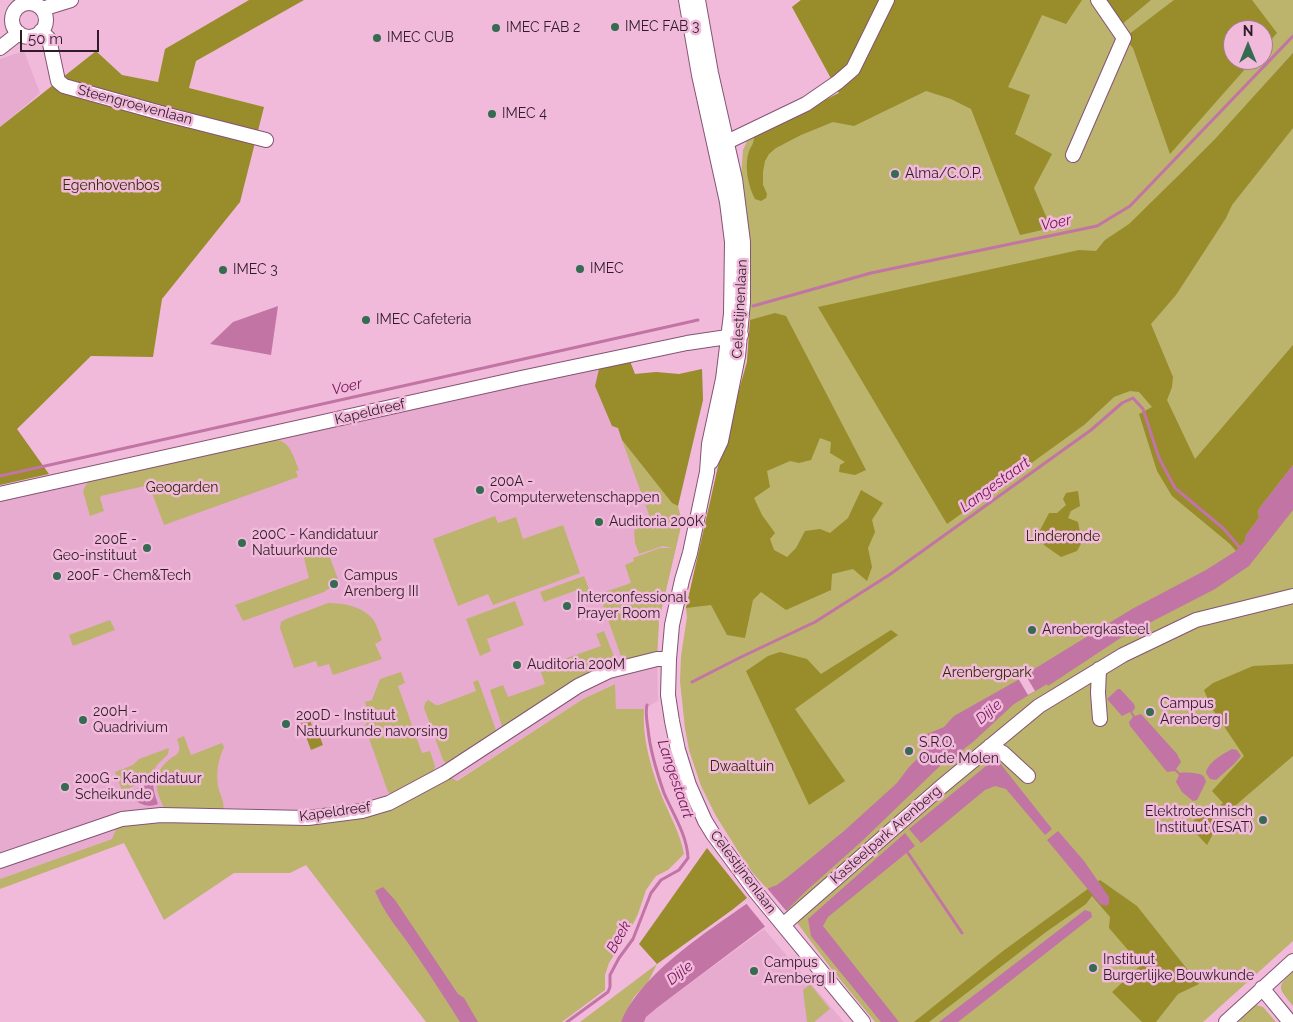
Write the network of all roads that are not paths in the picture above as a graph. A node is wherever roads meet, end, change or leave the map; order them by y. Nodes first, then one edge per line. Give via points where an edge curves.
1 (71, 0) edge
2 (686, 0) edge
3 (698, 0) edge
4 (886, 0) edge
5 (1098, 0) edge
6 (42, 10) junction
7 (16, 29) junction
8 (41, 31) junction
9 (0, 41) edge
10 (0, 48) edge
11 (266, 140) dead end
12 (721, 143) junction
13 (1072, 155) dead end
14 (735, 335) junction
15 (0, 494) edge
16 (1293, 596) edge
17 (669, 659) junction
18 (1099, 669) junction
19 (1100, 719) dead end
20 (990, 746) junction
21 (1028, 776) dead end
22 (0, 861) edge
23 (782, 923) junction
24 (1293, 961) edge
25 (1262, 988) junction
26 (864, 1022) edge
27 (1226, 1022) edge
28 (1290, 1022) edge

1 - 6 street
2 - 12 street, Celestijnenlaan via 698,75
3 - 12 street, Celestijnenlaan
4 - 12 street via 853,69 806,104
5 - 13 street via 1124,38
6 - 7 street via 31,3 21,5 14,14
6 - 8 street via 46,22
7 - 8 street via 24,36 33,36
7 - 9 street
7 - 10 street
8 - 11 street, Steengroevenlaan via 49,39 58,81 64,86
12 - 14 street, Celestijnenlaan via 735,179 743,242 743,302
14 - 15 street, Kapeldreef via 520,378
14 - 17 street, Celestijnenlaan via 732,392 721,442 707,472 672,625
16 - 18 street, Kasteelpark Arenberg via 1196,620
17 - 22 street, Kapeldreef via 610,671 586,682 445,773 389,803 362,811 308,818 160,815 122,819
17 - 23 street, Celestijnenlaan via 669,702 689,785 713,834
18 - 19 street
18 - 20 street, Kasteelpark Arenberg via 1039,706
20 - 21 street via 1003,753
20 - 23 street, Kasteelpark Arenberg
23 - 26 street, Celestijnenlaan
24 - 25 street
25 - 27 street
25 - 28 street

